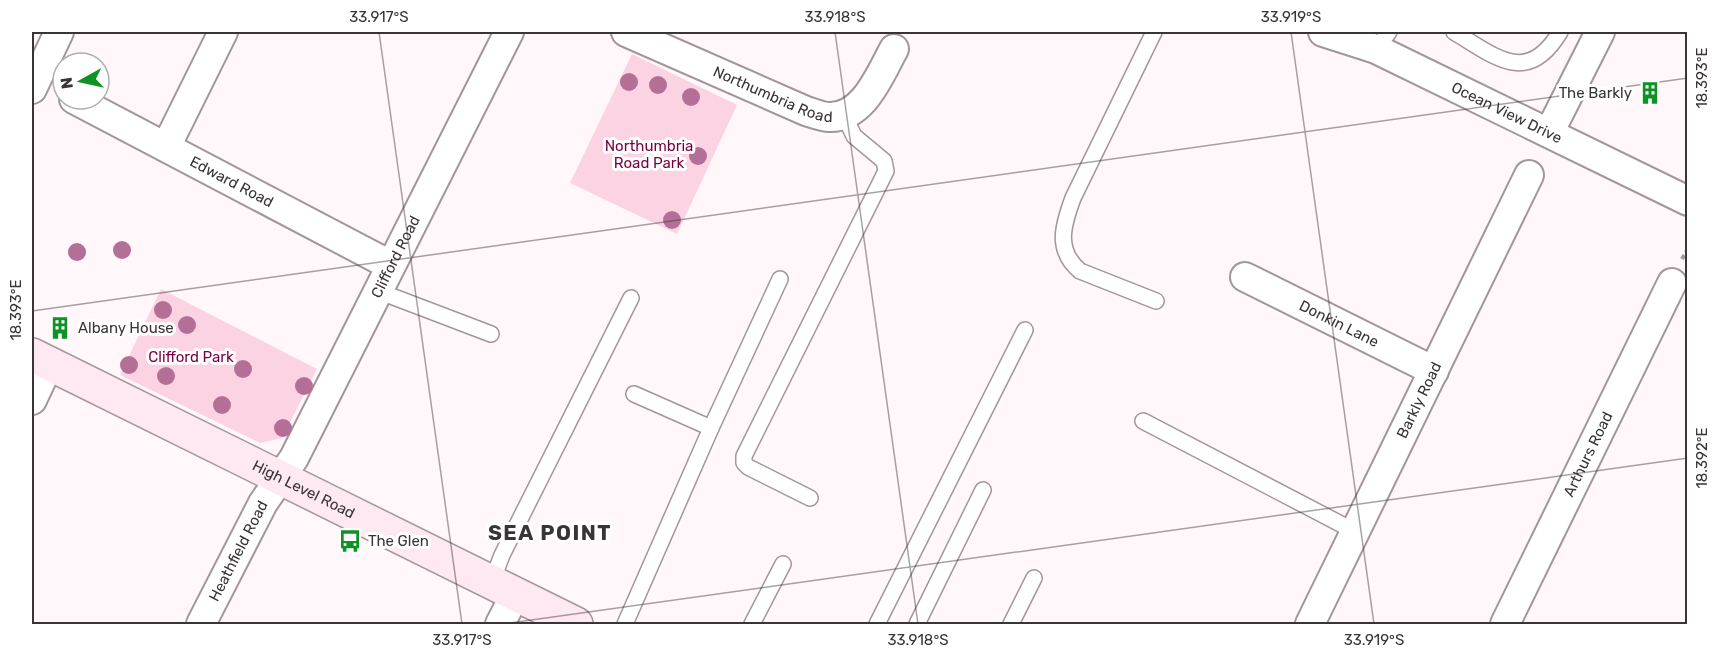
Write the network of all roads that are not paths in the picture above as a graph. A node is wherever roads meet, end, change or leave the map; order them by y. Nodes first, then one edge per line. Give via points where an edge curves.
1 (59, 32) edge
2 (223, 32) edge
3 (509, 32) edge
4 (626, 32) edge
5 (1154, 32) edge
6 (1323, 32) edge
7 (1454, 32) edge
8 (1560, 32) edge
9 (1600, 32) edge
10 (1383, 40) edge
11 (894, 49) dead end
12 (34, 84) edge
13 (51, 89) edge
14 (97, 111) edge
15 (844, 115) junction
16 (1549, 134) junction
17 (166, 147) junction
18 (1529, 175) dead end
19 (1688, 201) edge
20 (390, 265) junction
21 (1245, 277) dead end
22 (780, 279) dead end
23 (1672, 283) dead end
24 (378, 291) junction
25 (630, 298) dead end
26 (1156, 301) dead end
27 (1025, 330) dead end
28 (491, 334) dead end
29 (40, 360) edge
30 (1434, 371) junction
31 (634, 393) dead end
32 (32, 400) edge
33 (1143, 421) dead end
34 (711, 428) junction
35 (278, 479) junction
36 (983, 490) dead end
37 (810, 498) dead end
38 (1356, 532) junction
39 (783, 564) dead end
40 (1034, 578) dead end
41 (503, 589) junction
42 (201, 624) edge
43 (500, 624) edge
44 (576, 624) edge
45 (625, 624) edge
46 (752, 624) edge
47 (877, 624) edge
48 (917, 624) edge
49 (1011, 624) edge
50 (1310, 624) edge
51 (1505, 624) edge

1 - 12 street
2 - 17 street
3 - 20 street, Clifford Road
4 - 15 street, Northumbria Road via 806,111 829,117
5 - 26 lane via 1073,198 1062,243 1071,263 1080,271
6 - 10 street, Ocean View Drive
7 - 8 lane via 1498,60 1514,64 1538,57
9 - 16 street
10 - 16 street, Ocean View Drive
11 - 15 street, Northumbria Road via 859,106
12 - 13 street
14 - 17 street, Edward Road
15 - 37 lane via 854,136 884,161 886,171 744,456 748,467
16 - 19 street, Ocean View Drive
17 - 20 street, Edward Road
18 - 30 street, Barkly Road
20 - 24 street, Clifford Road
21 - 30 street, Donkin Lane
22 - 34 lane
23 - 51 street, Arthurs Road
24 - 28 lane
24 - 35 street, Clifford Road via 294,458
25 - 41 lane via 502,555
27 - 47 lane
29 - 32 street
29 - 35 street, High Level Road
30 - 38 street, Barkly Road
31 - 34 lane
33 - 38 lane
34 - 45 lane
35 - 41 street, High Level Road
35 - 42 street, Heathfield Road
36 - 48 lane
38 - 50 street, Barkly Road
39 - 46 lane
40 - 49 lane
41 - 43 street
41 - 44 street, High Level Road

